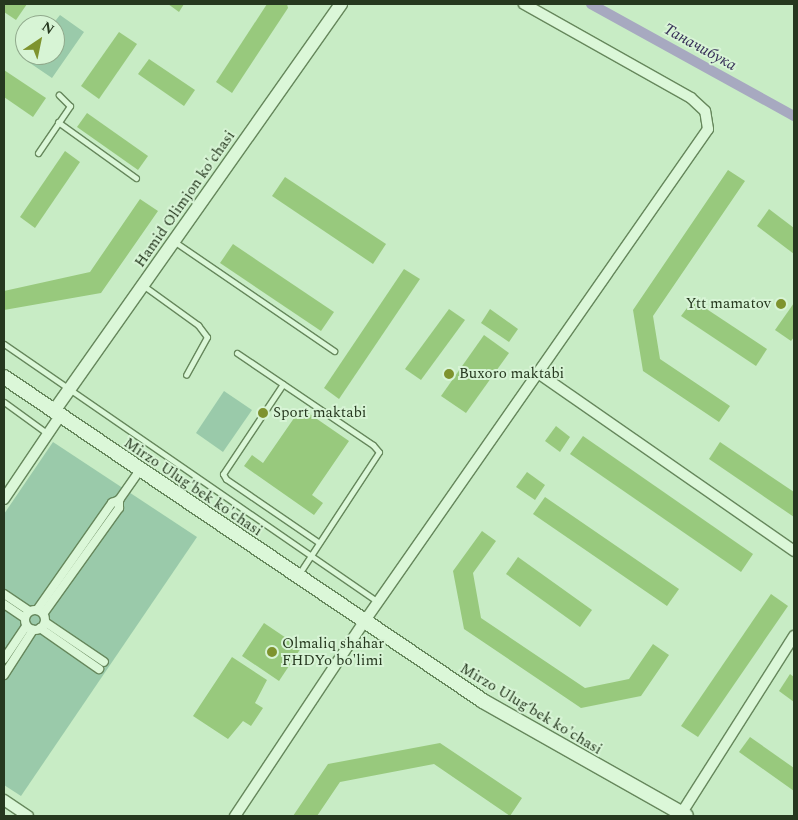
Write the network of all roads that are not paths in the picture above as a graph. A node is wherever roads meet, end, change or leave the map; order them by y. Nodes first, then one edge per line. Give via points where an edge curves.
1 (341, 4) edge
2 (524, 4) edge
3 (60, 94) dead end
4 (58, 122) junction
5 (38, 153) dead end
6 (136, 178) dead end
7 (174, 242) junction
8 (143, 286) junction
9 (4, 344) edge
10 (334, 350) dead end
11 (237, 353) dead end
12 (538, 373) junction
13 (186, 375) dead end
14 (4, 377) edge
15 (284, 384) junction
16 (69, 390) junction
17 (4, 402) edge
18 (57, 414) junction
19 (48, 434) junction
20 (139, 471) junction
21 (4, 499) edge
22 (318, 542) junction
23 (794, 551) edge
24 (311, 556) junction
25 (297, 577) junction
26 (4, 594) edge
27 (378, 603) junction
28 (4, 604) edge
29 (35, 620) junction
30 (364, 622) junction
31 (794, 636) edge
32 (4, 659) edge
33 (104, 662) dead end
34 (99, 669) dead end
35 (4, 675) edge
36 (4, 800) edge
37 (683, 815) edge
38 (28, 816) edge
39 (234, 816) edge

1 - 7 street, Hamid Olimjon ko'chasi
2 - 12 street via 691,98 706,111 709,119 708,128
3 - 4 lane via 70,103
4 - 5 lane
4 - 6 lane
7 - 8 street, Hamid Olimjon ko'chasi
7 - 10 lane
8 - 13 lane via 198,325 207,337
8 - 16 street, Hamid Olimjon ko'chasi
9 - 16 lane
11 - 15 lane
12 - 23 street
12 - 27 street
14 - 18 main road, Mirzo Ulug'bek ko'chasi
15 - 22 lane via 379,452
15 - 22 lane via 223,474
16 - 18 street, Hamid Olimjon ko'chasi
16 - 24 lane
17 - 19 lane
18 - 19 street
18 - 20 main road, Mirzo Ulug'bek ko'chasi
19 - 21 street
20 - 25 main road, Mirzo Ulug'bek ko'chasi
20 - 29 street via 119,500 119,508
22 - 24 lane
24 - 25 lane
24 - 27 lane
25 - 30 main road, Mirzo Ulug'bek ko'chasi
26 - 29 street
27 - 30 street
28 - 29 street
29 - 32 street
29 - 33 street
29 - 34 street
29 - 35 street
30 - 37 main road, Mirzo Ulug‘bek ko'chasi via 483,701
30 - 39 street
31 - 37 street
36 - 38 street

